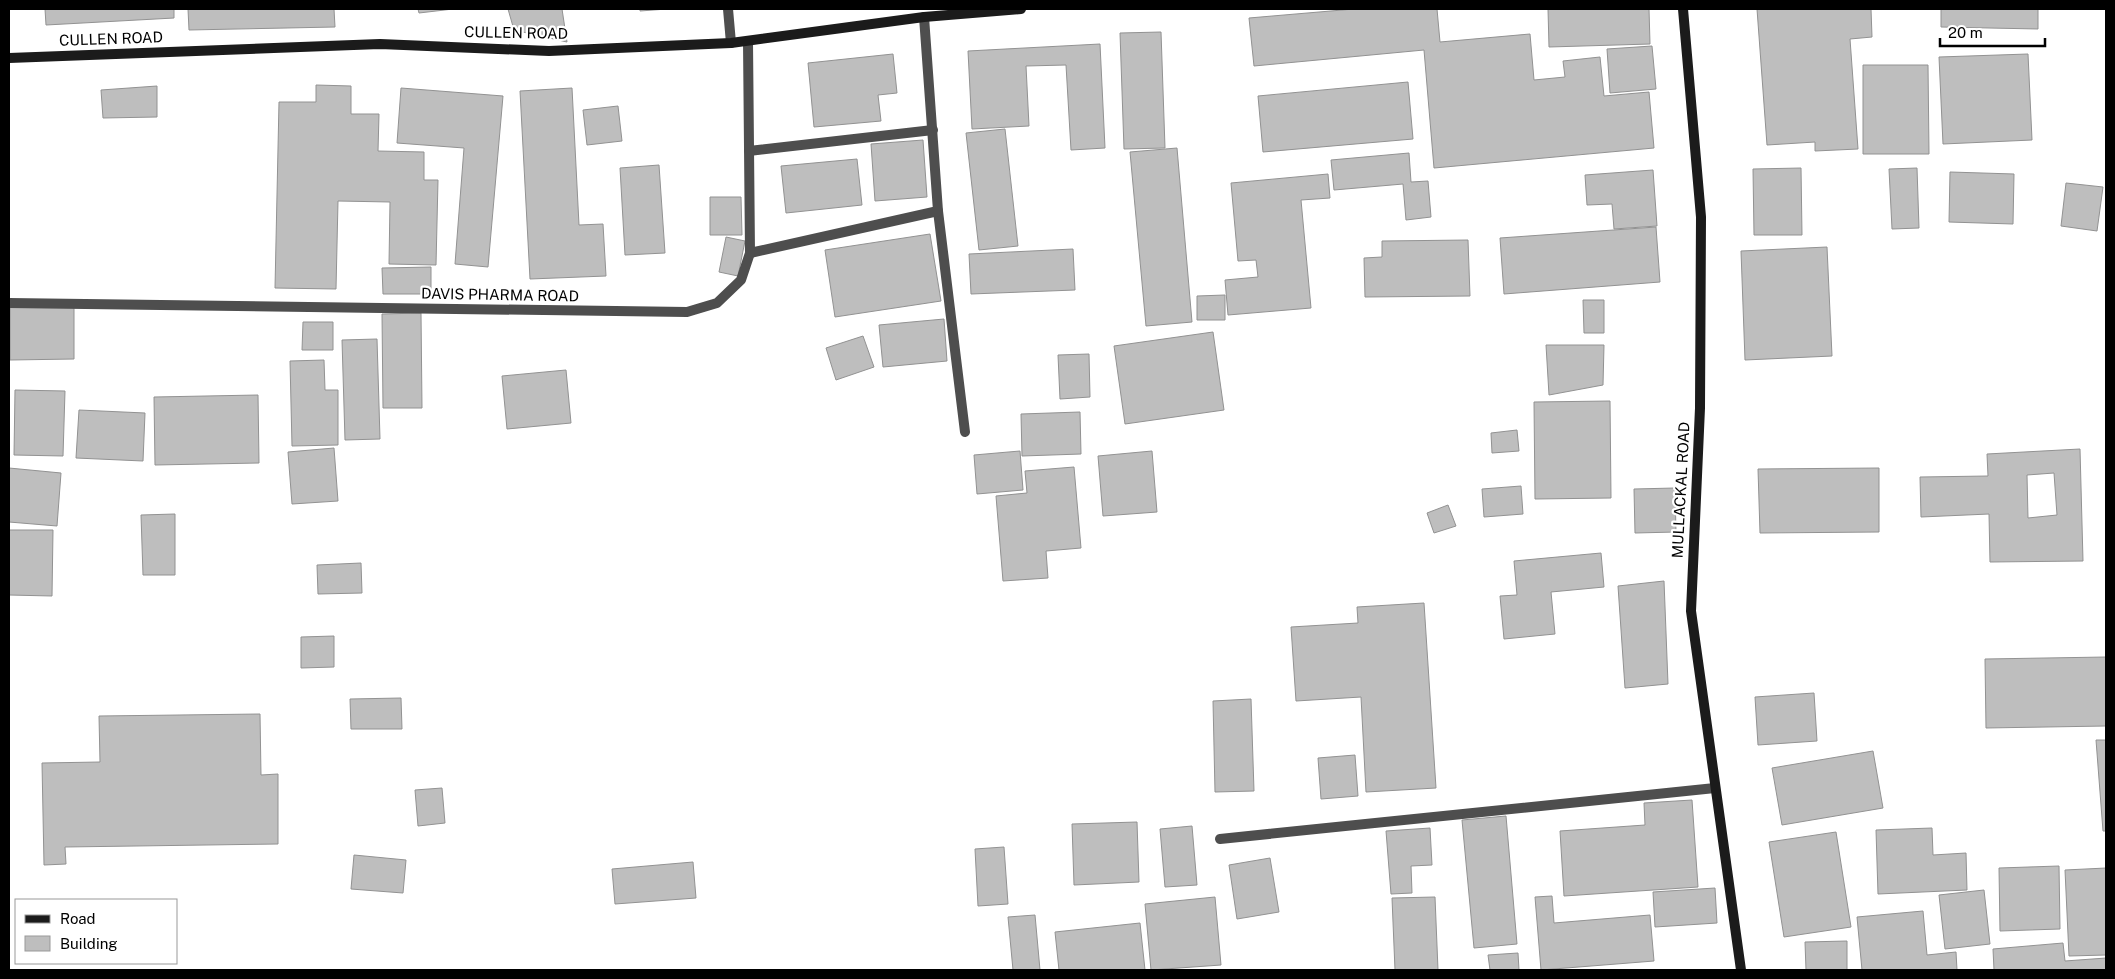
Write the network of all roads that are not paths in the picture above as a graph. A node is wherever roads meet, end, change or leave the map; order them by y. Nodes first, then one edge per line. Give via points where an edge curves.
1 (728, 9) edge
2 (1022, 9) edge
3 (1683, 9) edge
4 (924, 18) junction
5 (748, 42) junction
6 (730, 43) junction
7 (9, 58) edge
8 (932, 130) junction
9 (749, 151) junction
10 (938, 211) junction
11 (750, 254) junction
12 (9, 303) edge
13 (965, 432) dead end
14 (1715, 788) junction
15 (1220, 839) dead end
16 (1741, 970) edge

1 - 6 street
2 - 4 main road, CULLEN ROAD
3 - 14 main road, MULLACKAL ROAD via 1701,217 1700,408 1691,611
4 - 5 main road, CULLEN ROAD
4 - 8 street
5 - 6 main road, CULLEN ROAD
5 - 9 street, DAVIS PHARMA ROAD
6 - 7 main road, CULLEN ROAD via 549,51 380,44
8 - 9 street
8 - 10 street
9 - 11 street, DAVIS PHARMA ROAD
10 - 11 street
10 - 13 street
11 - 12 street, DAVIS PHARMA ROAD via 741,280 717,303 686,312
14 - 15 street
14 - 16 main road, MULLACKAL ROAD

